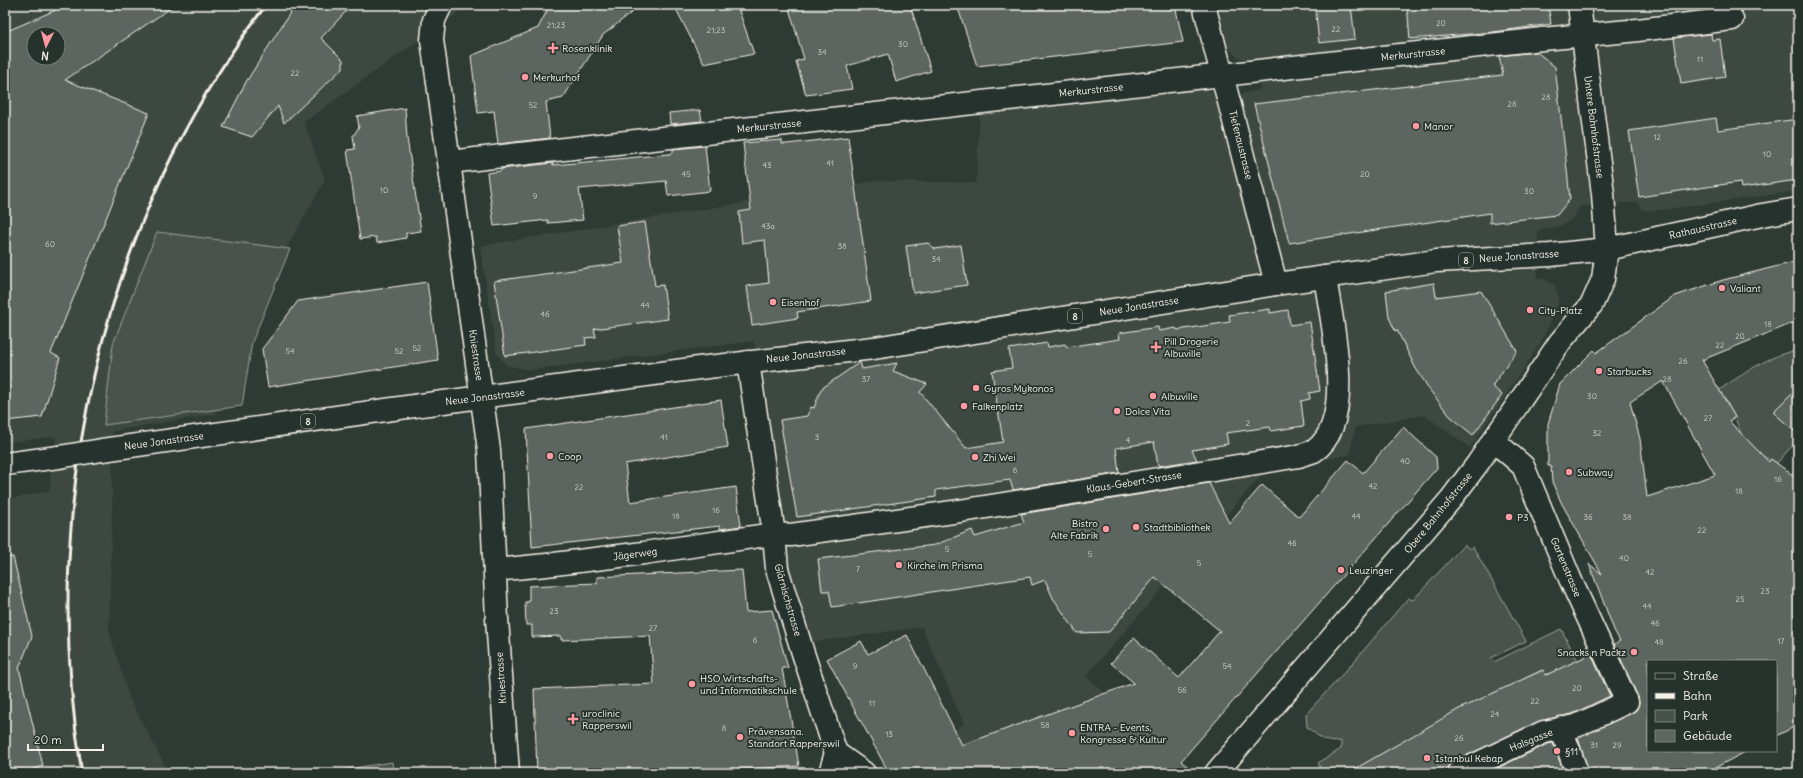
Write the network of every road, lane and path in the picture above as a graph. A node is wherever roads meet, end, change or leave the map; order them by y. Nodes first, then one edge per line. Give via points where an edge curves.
1 (1204, 5) edge
2 (1579, 5) edge
3 (439, 8) edge
4 (1732, 19) dead end
5 (1582, 35) junction
6 (1223, 76) junction
7 (450, 162) junction
8 (1798, 209) edge
9 (1607, 249) junction
10 (1325, 278) junction
11 (1276, 284) junction
12 (748, 362) junction
13 (482, 397) junction
14 (1494, 440) junction
15 (5, 464) edge
16 (774, 534) junction
17 (495, 570) junction
18 (1627, 702) joint
19 (1561, 728) junction
20 (833, 763) edge
21 (508, 773) edge
22 (864, 773) edge
23 (1216, 773) edge
24 (1458, 773) edge
25 (1577, 773) edge

1 - 6 street, Tiefenaustrasse
2 - 5 street, Untere Bahnhofstrasse
3 - 7 street, Kniestrasse via 434,20 432,40
4 - 5 street, Merkurstrasse via 1629,32
5 - 6 street, Merkurstrasse
5 - 9 street, Untere Bahnhofstrasse via 1603,194
6 - 7 street, Merkurstrasse
6 - 11 street, Tiefenaustrasse
7 - 13 street, Kniestrasse
8 - 9 street, Rathausstrasse
9 - 10 street, Neue Jonastrasse / 8 via 1436,261
9 - 14 street, Obere Bahnhofstrasse via 1603,279 1592,304 1560,342
10 - 11 street, Neue Jonastrasse / 8
10 - 16 street, Klaus-Gebert-Strasse via 1336,352 1338,403 1332,425 1314,451 1299,456 967,510 791,535
11 - 12 street, Neue Jonastrasse / 8 via 874,348
12 - 13 street, Neue Jonastrasse / 8
12 - 16 street, Glärnischstrasse
13 - 15 street, Neue Jonastrasse / 8, bridge
13 - 17 street, Kniestrasse via 489,450
14 - 18 street, Gartenstrasse via 1523,466
14 - 23 street, Obere Bahnhofstrasse via 1443,509
16 - 17 street, Jägerweg via 636,554
16 - 20 street, Glärnischstrasse via 777,569
17 - 21 street, Kniestrasse
18 - 19 street, Halsgasse via 1576,726
19 - 24 street, Halsgasse via 1544,732
19 - 25 street
20 - 22 street, Glärnischstrasse

